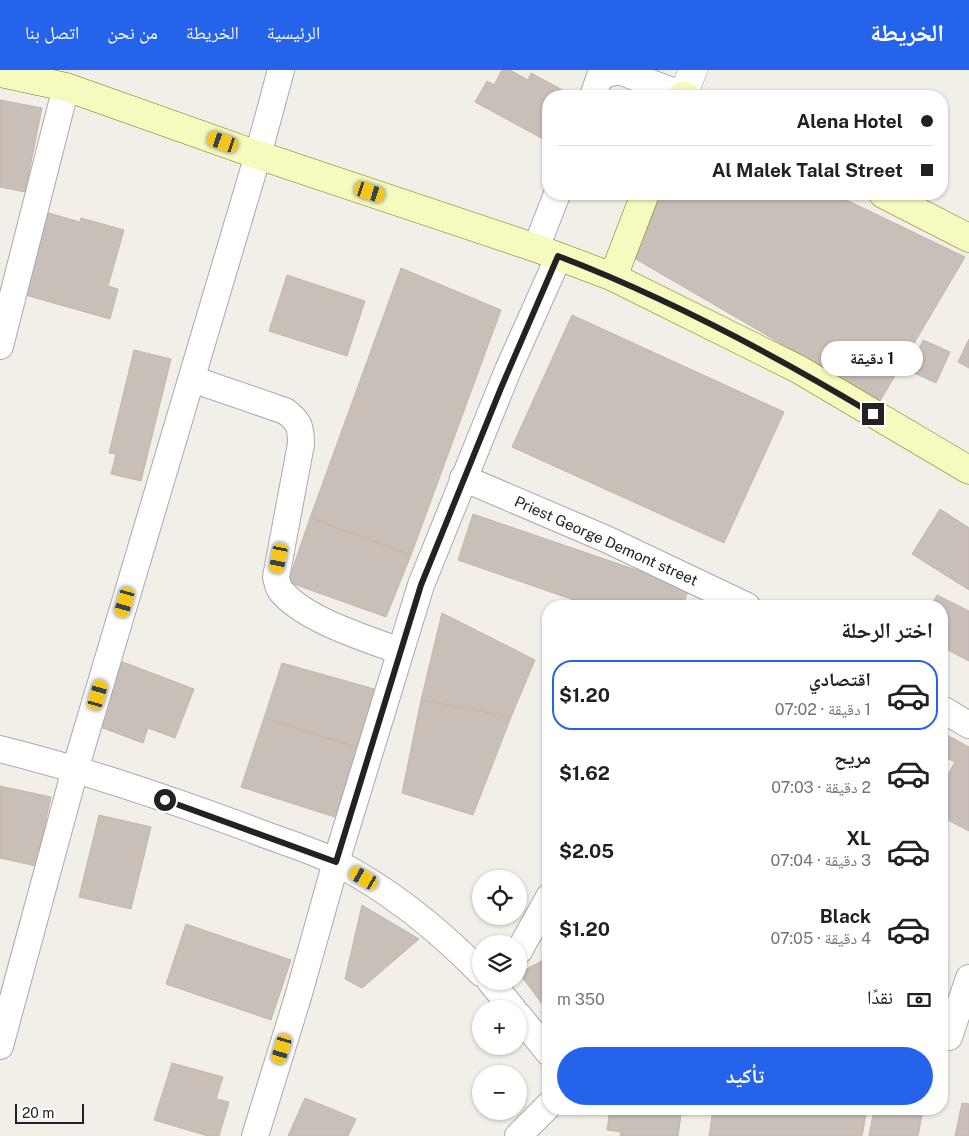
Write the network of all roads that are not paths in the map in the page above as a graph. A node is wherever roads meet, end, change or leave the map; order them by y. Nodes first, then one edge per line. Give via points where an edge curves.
1 (281, 70) edge
2 (693, 70) edge
3 (0, 73) edge
4 (66, 87) junction
5 (595, 90) edge
6 (668, 90) edge
7 (686, 90) edge
8 (258, 155) junction
9 (556, 200) edge
10 (643, 200) edge
11 (895, 200) edge
12 (969, 238) edge
13 (547, 252) junction
14 (613, 277) junction
15 (0, 346) edge
16 (192, 378) junction
17 (969, 470) edge
18 (463, 478) junction
19 (700, 596) edge
20 (719, 600) edge
21 (400, 651) junction
22 (948, 712) edge
23 (969, 724) edge
24 (0, 749) edge
25 (75, 770) junction
26 (336, 862) junction
27 (542, 910) edge
28 (527, 937) edge
29 (472, 963) edge
30 (969, 978) edge
31 (527, 1026) edge
32 (953, 1040) edge
33 (542, 1044) edge
34 (0, 1046) edge
35 (542, 1112) edge
36 (256, 1136) edge
37 (518, 1136) edge

1 - 8 street
2 - 7 street
3 - 4 main road
4 - 8 main road
4 - 15 street
5 - 6 street via 600,76 618,71
8 - 13 main road
8 - 16 street
9 - 13 street
10 - 14 main road
11 - 12 main road
13 - 14 main road
13 - 18 street
14 - 17 main road via 798,369
16 - 21 street via 285,411 298,420 301,444 276,577 280,590 332,625
16 - 25 street
18 - 19 street, Priest George Demont street via 606,539
18 - 21 street via 421,585
19 - 20 street, Priest George Demont street
21 - 26 street
22 - 23 street
24 - 25 street
25 - 26 street via 220,818
25 - 34 street
26 - 29 street via 378,886 423,919
26 - 36 street
27 - 28 street
30 - 32 street
31 - 33 street
35 - 37 street

